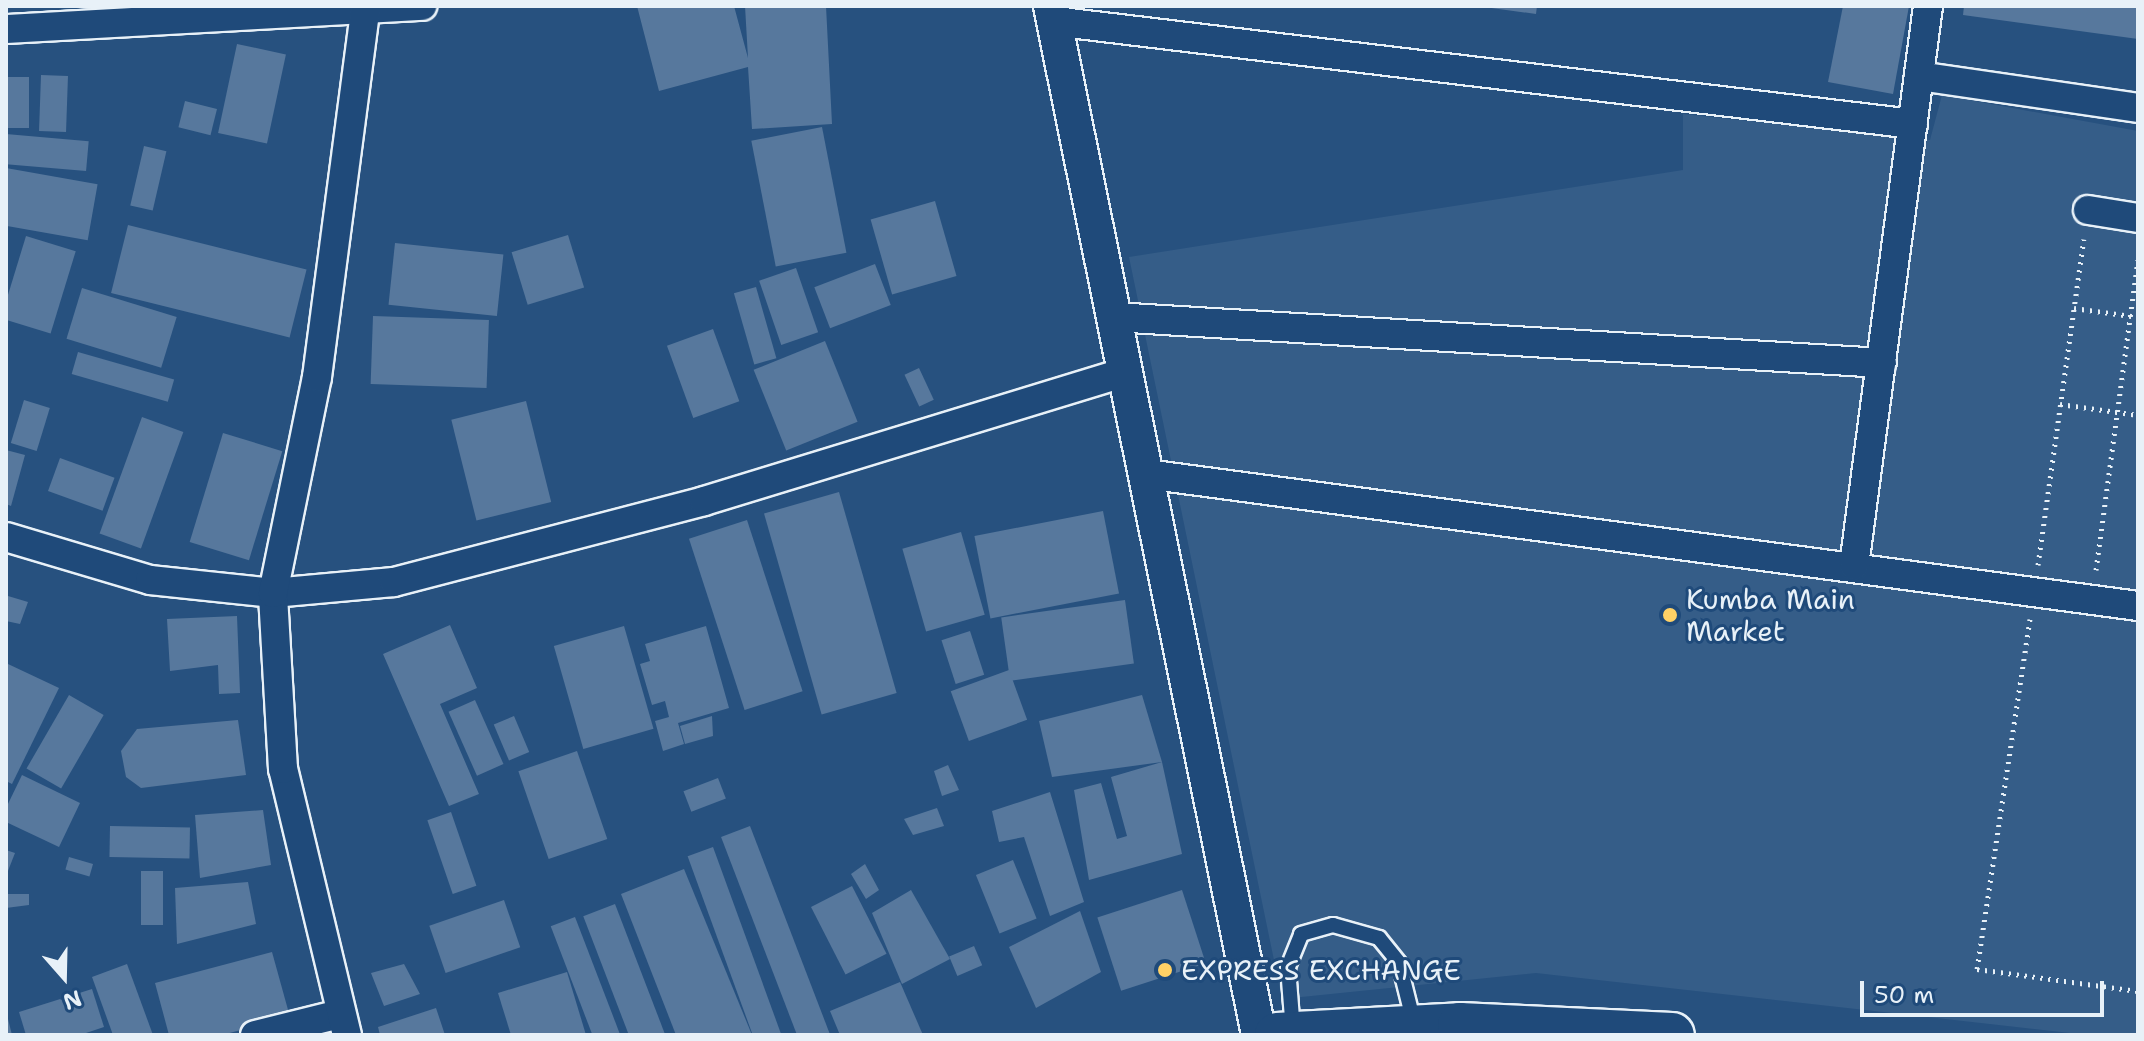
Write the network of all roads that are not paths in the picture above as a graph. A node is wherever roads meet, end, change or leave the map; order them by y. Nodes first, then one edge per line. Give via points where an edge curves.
1 (422, 6) edge
2 (1928, 6) edge
3 (366, 9) edge
4 (1052, 13) edge
5 (6, 29) edge
6 (1919, 76) junction
7 (2138, 108) edge
8 (1913, 124) junction
9 (2088, 210) road end
10 (2138, 218) edge
11 (1113, 317) junction
12 (1882, 363) junction
13 (1125, 372) junction
14 (1146, 474) junction
15 (6, 537) edge
16 (1854, 566) junction
17 (273, 593) junction
18 (2138, 606) edge
19 (343, 1024) edge
20 (1415, 1028) junction
21 (1293, 1034) edge
22 (255, 1035) edge
23 (1259, 1035) edge
24 (1277, 1035) edge
25 (1672, 1035) edge

1 - 3 street
2 - 6 street
3 - 5 street
3 - 17 street via 317,377
4 - 8 street
4 - 11 street
6 - 7 street
6 - 8 street
8 - 12 street
9 - 10 street
11 - 12 street
11 - 13 street
12 - 16 street
13 - 14 street
13 - 17 street via 704,501 410,578
14 - 16 street
14 - 23 street
15 - 17 street via 150,580
16 - 18 street
17 - 19 street via 283,769
19 - 22 street
20 - 21 highway
20 - 21 lane via 1399,963 1379,938 1333,925 1301,934 1288,967
20 - 25 highway
21 - 24 highway

